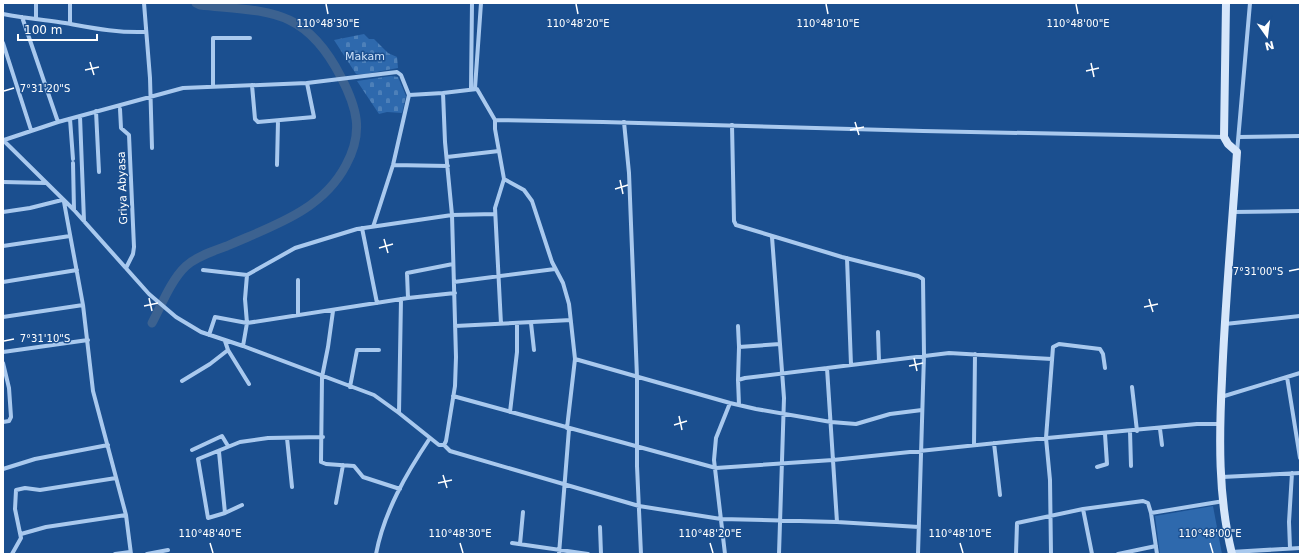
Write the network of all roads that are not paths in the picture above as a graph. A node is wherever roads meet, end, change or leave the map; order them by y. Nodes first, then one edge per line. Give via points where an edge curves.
1 (36, 3) edge
2 (70, 3) edge
3 (144, 3) edge
4 (472, 3) edge
5 (481, 3) edge
6 (1226, 3) edge
7 (1250, 3) edge
8 (3, 14) edge
9 (22, 17) junction
10 (36, 19) junction
11 (70, 24) junction
12 (146, 32) junction
13 (250, 38) dead end
14 (3, 43) edge
15 (307, 83) junction
16 (252, 84) junction
17 (213, 87) junction
18 (473, 88) junction
19 (443, 93) junction
20 (409, 95) junction
21 (151, 96) junction
22 (120, 109) dead end
23 (96, 111) junction
24 (80, 116) junction
25 (70, 119) junction
26 (495, 120) junction
27 (278, 121) junction
28 (58, 122) junction
29 (624, 122) junction
30 (732, 126) junction
31 (31, 130) junction
32 (1224, 136) junction
33 (1300, 136) edge
34 (1239, 137) junction
35 (3, 140) edge
36 (152, 148) dead end
37 (499, 151) junction
38 (1237, 152) junction
39 (447, 157) junction
40 (277, 165) dead end
41 (393, 165) junction
42 (448, 166) junction
43 (99, 172) dead end
44 (504, 179) junction
45 (3, 182) edge
46 (46, 184) junction
47 (63, 201) junction
48 (74, 210) junction
49 (1300, 211) edge
50 (3, 212) edge
51 (1233, 212) junction
52 (495, 214) junction
53 (452, 215) junction
54 (84, 221) junction
55 (373, 227) junction
56 (362, 228) junction
57 (70, 236) junction
58 (772, 236) junction
59 (3, 246) edge
60 (847, 258) junction
61 (453, 264) junction
62 (126, 268) junction
63 (555, 269) junction
64 (77, 270) junction
65 (203, 270) dead end
66 (247, 275) junction
67 (500, 277) junction
68 (298, 280) dead end
69 (3, 282) edge
70 (454, 282) junction
71 (454, 293) junction
72 (408, 298) junction
73 (401, 299) junction
74 (377, 303) junction
75 (83, 305) junction
76 (333, 311) junction
77 (298, 315) junction
78 (1300, 316) edge
79 (3, 317) edge
80 (571, 320) junction
81 (247, 323) junction
82 (531, 323) junction
83 (501, 324) junction
84 (517, 324) junction
85 (1225, 324) junction
86 (455, 326) junction
87 (738, 326) dead end
88 (878, 332) dead end
89 (209, 335) junction
90 (88, 340) junction
91 (225, 341) junction
92 (780, 344) junction
93 (243, 346) junction
94 (739, 347) junction
95 (228, 350) junction
96 (379, 350) dead end
97 (534, 350) dead end
98 (3, 352) edge
99 (975, 354) junction
100 (924, 355) junction
101 (575, 359) junction
102 (1052, 359) junction
103 (879, 361) junction
104 (3, 363) edge
105 (851, 365) junction
106 (827, 368) junction
107 (1105, 368) dead end
108 (782, 373) junction
109 (1300, 373) edge
110 (322, 377) junction
111 (637, 377) junction
112 (1287, 377) junction
113 (738, 380) junction
114 (182, 381) dead end
115 (249, 384) dead end
116 (350, 386) junction
117 (1132, 387) dead end
118 (8, 388) junction
119 (3, 389) edge
120 (454, 396) junction
121 (1221, 397) junction
122 (730, 403) junction
123 (739, 405) junction
124 (922, 410) junction
125 (399, 412) junction
126 (510, 412) junction
127 (782, 414) junction
128 (3, 422) edge
129 (831, 422) junction
130 (1219, 424) junction
131 (568, 428) junction
132 (1160, 429) junction
133 (1130, 431) junction
134 (1137, 431) junction
135 (1105, 434) junction
136 (323, 437) junction
137 (287, 438) junction
138 (430, 438) junction
139 (1046, 438) junction
140 (994, 443) junction
141 (108, 445) junction
142 (444, 445) junction
143 (974, 445) junction
144 (1162, 445) dead end
145 (228, 446) junction
146 (637, 447) junction
147 (192, 450) dead end
148 (921, 451) junction
149 (219, 452) junction
150 (1300, 458) edge
151 (833, 460) junction
152 (782, 463) junction
153 (343, 466) junction
154 (1131, 466) dead end
155 (1096, 467) dead end
156 (716, 468) junction
157 (3, 469) edge
158 (1292, 473) junction
159 (1300, 473) edge
160 (1222, 477) junction
161 (116, 478) junction
162 (565, 485) junction
163 (292, 487) dead end
164 (400, 489) junction
165 (1000, 495) dead end
166 (1224, 501) junction
167 (336, 503) dead end
168 (242, 505) dead end
169 (639, 506) junction
170 (1083, 509) junction
171 (523, 512) dead end
172 (1151, 512) junction
173 (225, 513) junction
174 (126, 515) junction
175 (1051, 516) junction
176 (721, 519) junction
177 (780, 522) junction
178 (836, 522) junction
179 (600, 527) dead end
180 (919, 527) junction
181 (21, 534) junction
182 (512, 543) dead end
183 (520, 544) junction
184 (1156, 546) junction
185 (1290, 548) junction
186 (1300, 548) edge
187 (168, 550) dead end
188 (560, 552) edge
189 (130, 553) edge
190 (1232, 553) edge
191 (12, 554) edge
192 (115, 554) edge
193 (147, 554) edge
194 (376, 554) edge
195 (588, 554) edge
196 (600, 554) edge
197 (641, 554) edge
198 (725, 554) edge
199 (779, 554) edge
200 (918, 554) edge
201 (1016, 554) edge
202 (1051, 554) edge
203 (1092, 554) edge
204 (1118, 554) edge
205 (1157, 554) edge

1 - 10 street
2 - 11 street
3 - 12 street
4 - 18 street
5 - 18 street
6 - 32 street
7 - 34 street
8 - 9 street
9 - 10 street
9 - 28 street
10 - 11 street
11 - 12 street via 112,32
12 - 21 street
13 - 17 street via 213,38
14 - 31 street
15 - 16 street
15 - 20 street via 398,72
15 - 27 street via 314,117
16 - 17 street
16 - 27 street via 256,120
17 - 21 street via 184,88
18 - 19 street
18 - 26 street via 478,91
19 - 20 street
19 - 39 street
20 - 41 street
21 - 23 street
21 - 36 street
22 - 62 street, Griya Abyasa via 122,129 129,135 134,248
23 - 24 street
23 - 43 street
24 - 25 street
24 - 54 street
25 - 28 street
25 - 48 street
26 - 29 street
26 - 37 street
27 - 40 street
28 - 31 street
29 - 30 street
29 - 111 street via 629,173
30 - 32 street
30 - 58 street via 734,222 738,226
31 - 35 street
32 - 38 street
33 - 34 street
34 - 38 street
35 - 46 street
37 - 39 street
37 - 44 street
38 - 51 street
39 - 42 street
41 - 42 street
41 - 55 street
42 - 53 street
44 - 52 street via 495,203
44 - 63 street via 524,190 532,201
45 - 46 street
46 - 47 street
47 - 48 street
47 - 50 street
47 - 57 street
48 - 54 street
49 - 51 street
51 - 85 street via 1225,295
52 - 53 street
52 - 67 street
53 - 55 street
53 - 61 street
54 - 62 street
55 - 56 street
56 - 66 street via 295,248
56 - 74 street
57 - 59 street
57 - 64 street
58 - 60 street
58 - 92 street
60 - 100 street via 922,278
60 - 105 street
61 - 70 street
61 - 72 street via 407,273
62 - 89 street via 165,309
63 - 67 street
63 - 80 street via 565,291
64 - 69 street
64 - 75 street
65 - 66 street
66 - 81 street
67 - 70 street
67 - 83 street
68 - 77 street
70 - 71 street
71 - 72 street
71 - 86 street
72 - 73 street
73 - 74 street
73 - 125 street
74 - 76 street
75 - 79 street
75 - 90 street
76 - 77 street
76 - 110 street
77 - 81 street
78 - 85 street
80 - 82 street
80 - 101 street
81 - 89 street via 215,317
81 - 93 street
82 - 84 street
82 - 97 street
83 - 84 street
83 - 86 street
84 - 126 street via 517,352
85 - 121 street
86 - 120 street
87 - 94 street
88 - 103 street
89 - 91 street
90 - 98 street
90 - 141 street via 93,391
91 - 93 street
91 - 95 street
92 - 94 street
92 - 108 street
93 - 110 street
94 - 113 street
95 - 114 street
95 - 115 street
96 - 116 street via 357,350
99 - 100 street
99 - 102 street
99 - 143 street
100 - 103 street
100 - 124 street
101 - 111 street
101 - 131 street
102 - 107 street via 1055,344 1097,348 1103,354
102 - 139 street
103 - 105 street
104 - 118 street
105 - 106 street
106 - 108 street
106 - 129 street
108 - 113 street
108 - 127 street
109 - 112 street
110 - 116 street
110 - 136 street
111 - 122 street
111 - 146 street
112 - 121 street
112 - 150 street
113 - 123 street
116 - 125 street via 374,395
117 - 134 street
118 - 119 street
118 - 128 street via 11,419
120 - 126 street
120 - 142 street
121 - 130 street
122 - 123 street
122 - 156 street via 716,438
123 - 127 street
124 - 129 street via 890,414 856,424
124 - 148 street
125 - 138 street
126 - 131 street
127 - 129 street
127 - 152 street
129 - 151 street
130 - 132 street
130 - 160 street
131 - 146 street
131 - 162 street
132 - 134 street
132 - 144 street
133 - 134 street
133 - 135 street
133 - 154 street
135 - 139 street
135 - 155 street via 1108,464
136 - 137 street
136 - 153 street via 322,463
137 - 145 street via 255,440
137 - 163 street
138 - 142 street via 439,445
138 - 164 street via 408,471
139 - 140 street
139 - 175 street
140 - 143 street
140 - 165 street
141 - 157 street via 35,459
141 - 161 street
142 - 162 street via 460,455
143 - 148 street
145 - 147 street via 222,436
145 - 149 street
146 - 156 street
146 - 169 street
148 - 151 street
148 - 180 street
149 - 173 street
149 - 173 street via 198,460 206,517
151 - 152 street
151 - 178 street
152 - 156 street
152 - 177 street
153 - 164 street via 354,466 363,477
153 - 167 street
156 - 176 street
158 - 159 street
158 - 160 street
158 - 185 street
160 - 166 street
161 - 174 street
161 - 181 street via 40,490 16,490 15,509
162 - 169 street
162 - 188 street
164 - 194 street via 381,530
166 - 172 street
166 - 190 street via 1227,534
168 - 173 street
169 - 176 street
169 - 197 street
170 - 172 street via 1146,501
170 - 175 street
170 - 203 street
171 - 183 street
172 - 184 street
174 - 181 street via 46,527
174 - 189 street
175 - 201 street via 1016,524
175 - 202 street
176 - 177 street
176 - 198 street
177 - 178 street
177 - 199 street
178 - 180 street
179 - 196 street
180 - 200 street
181 - 191 street
182 - 183 street
183 - 188 street
184 - 204 street
184 - 205 street
185 - 186 street
185 - 190 street
187 - 193 street
188 - 195 street
189 - 192 street

